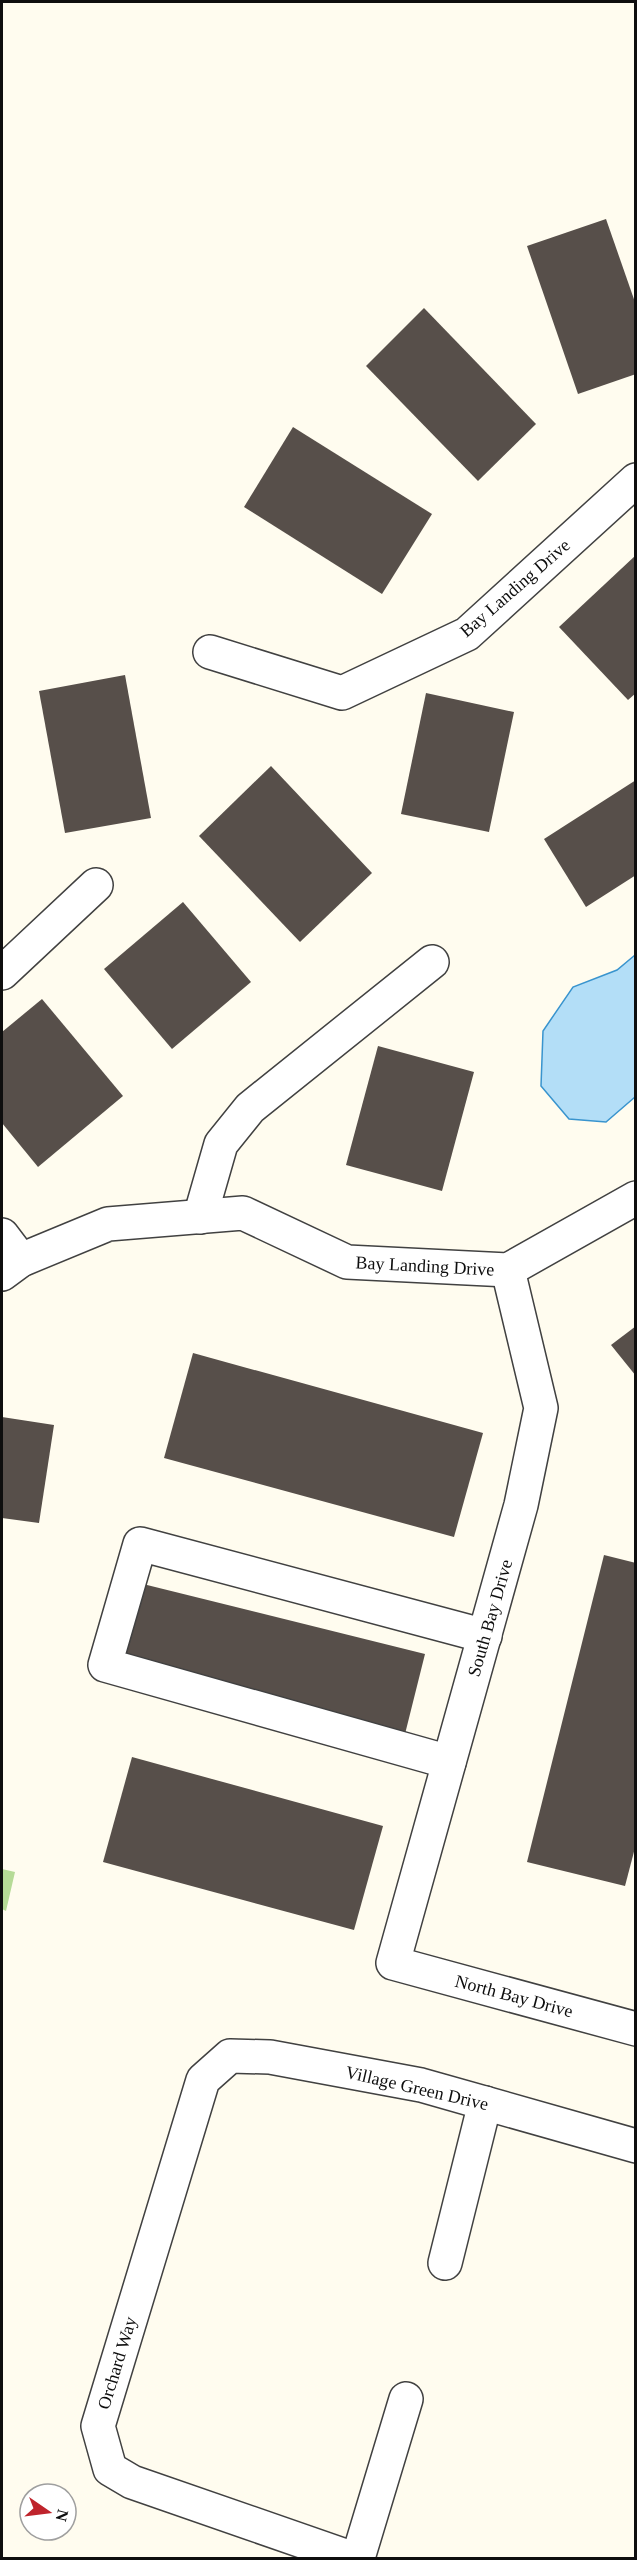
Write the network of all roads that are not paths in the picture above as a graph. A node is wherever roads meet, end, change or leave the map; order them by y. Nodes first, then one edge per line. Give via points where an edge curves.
1 (636, 480) edge
2 (210, 652) dead end
3 (96, 885) dead end
4 (432, 962) dead end
5 (2, 973) edge
6 (636, 1198) edge
7 (200, 1217) junction
8 (8, 1256) edge
9 (507, 1270) junction
10 (485, 1636) junction
11 (449, 1762) junction
12 (393, 1963) joint
13 (636, 2029) edge
14 (203, 2080) joint
15 (485, 2103) junction
16 (636, 2146) edge
17 (445, 2264) dead end
18 (406, 2399) dead end
19 (351, 2559) edge
20 (358, 2559) edge

1 - 2 street, Bay Landing Drive via 467,634 342,693
3 - 5 street
4 - 7 street via 250,1108 221,1144
6 - 9 street, Bay Landing Drive
7 - 8 street, Bay Landing Drive via 108,1224
7 - 9 street, Bay Landing Drive via 243,1214 347,1262
9 - 10 street, South Bay Drive via 541,1408 521,1505
10 - 11 street, South Bay Drive
10 - 11 street via 140,1544 105,1665
11 - 12 street, South Bay Drive
12 - 13 street, North Bay Drive
14 - 15 street, Village Green Drive via 230,2056 270,2057 421,2085
14 - 19 street, Orchard Way via 98,2426 110,2469 132,2482
15 - 16 street, Village Green Drive
15 - 17 street
18 - 20 street

